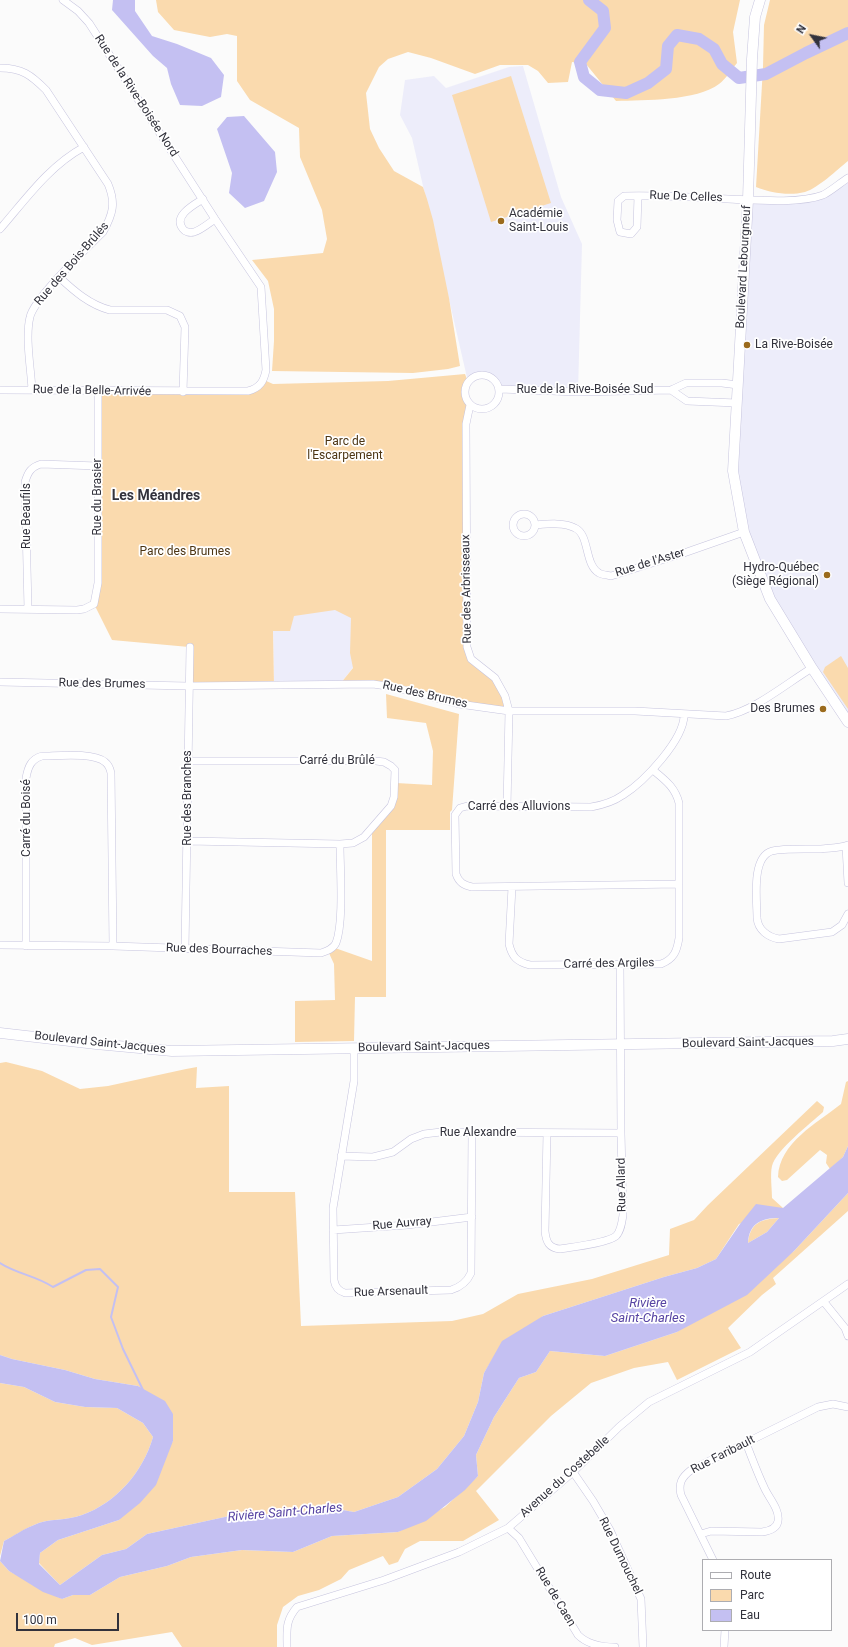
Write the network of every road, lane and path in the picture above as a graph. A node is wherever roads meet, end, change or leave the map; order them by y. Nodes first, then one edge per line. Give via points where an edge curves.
1 (62, 0) edge
2 (760, 0) edge
3 (0, 68) edge
4 (84, 147) junction
5 (848, 178) edge
6 (638, 196) junction
7 (203, 199) junction
8 (748, 200) junction
9 (215, 219) junction
10 (0, 229) edge
11 (59, 277) junction
12 (738, 385) junction
13 (0, 390) edge
14 (32, 390) junction
15 (98, 390) junction
16 (500, 390) junction
17 (671, 390) junction
18 (183, 392) junction
19 (736, 403) junction
20 (470, 404) junction
21 (98, 466) junction
22 (535, 525) dead end
23 (744, 532) junction
24 (0, 609) edge
25 (28, 609) junction
26 (190, 647) dead end
27 (812, 668) junction
28 (0, 682) edge
29 (188, 686) junction
30 (510, 711) junction
31 (684, 714) junction
32 (848, 722) edge
33 (188, 761) junction
34 (652, 770) junction
35 (507, 807) junction
36 (188, 841) junction
37 (340, 844) junction
38 (847, 846) edge
39 (848, 883) edge
40 (679, 884) junction
41 (512, 887) junction
42 (848, 914) edge
43 (0, 945) edge
44 (26, 946) junction
45 (113, 946) junction
46 (185, 949) junction
47 (620, 964) junction
48 (0, 1033) edge
49 (848, 1039) edge
50 (620, 1044) junction
51 (354, 1048) junction
52 (472, 1133) junction
53 (547, 1133) junction
54 (621, 1133) junction
55 (341, 1156) junction
56 (472, 1217) junction
57 (333, 1230) junction
58 (848, 1284) edge
59 (824, 1302) junction
60 (848, 1336) edge
61 (848, 1407) edge
62 (746, 1443) junction
63 (573, 1472) junction
64 (508, 1528) junction
65 (700, 1534) junction
66 (712, 1559) edge
67 (725, 1631) edge
68 (288, 1647) edge
69 (615, 1647) edge
70 (643, 1647) edge
71 (724, 1647) edge

1 - 7 street, Rue de la Rive-Boisée Nord via 78,11 89,23
2 - 8 street, Boulevard Lebourgneuf via 755,17 752,59
3 - 4 street, Rue des Bois-Brûlés via 11,68 34,78 46,90
4 - 10 street via 53,168
4 - 11 street, Rue des Bois-Brûlés via 108,184 113,196 113,208 103,232
5 - 8 street, Rue De Celles via 823,195 793,200
6 - 6 street, Rue De Celles via 624,196 618,201 617,220 620,232 631,234 636,227
6 - 8 street, Rue De Celles
7 - 9 street, Rue de la Rive-Boisée Nord
7 - 9 street via 186,210 180,225 183,230 195,232
8 - 12 street, Boulevard Lebourgneuf
9 - 18 street, Rue de la Rive-Boisée Nord via 261,287 266,362 264,380 260,386 248,391
11 - 14 street, Rue des Bois-Brûlés via 36,303 30,315 28,326
11 - 18 street via 100,308 167,310 180,316 185,327
12 - 17 street, Rue de la Rive-Boisée Sud via 686,383
12 - 19 street, Boulevard Lebourgneuf
13 - 14 street, Rue de la Belle-Arrivée
14 - 15 street, Rue de la Belle-Arrivée
15 - 18 street, Rue de la Belle-Arrivée
15 - 21 street, Rue du Brasier
16 - 17 street, Rue de la Rive-Boisée Sud
16 - 20 street via 499,398 489,409 482,410
16 - 20 street via 490,376 475,376 468,382 465,390
17 - 19 street, Rue de la Rive-Boisée Sud via 687,401
19 - 23 street, Boulevard Lebourgneuf via 733,471
20 - 30 street, Rue des Arbrisseaux via 466,424 466,647 471,659 495,678
21 - 25 street, Rue du Brasier via 98,583 94,604 76,610
21 - 25 street, Rue Beaufils via 41,464 34,466 27,476 25,482
22 - 23 street, Rue de l'Aster via 567,525 576,528 582,534 591,566 600,574 611,576
23 - 27 street, Boulevard Lebourgneuf via 770,599
24 - 25 street
26 - 29 street, Rue des Branches
27 - 31 street, Rue des Brumes via 750,708 734,715
27 - 32 street, Boulevard Lebourgneuf
28 - 29 street, Rue des Brumes
29 - 30 street, Rue des Brumes via 373,684 459,704
29 - 33 street, Rue des Branches
30 - 31 street, Rue des Brumes via 635,711
30 - 35 street, Rue des Arbrisseaux
31 - 34 street, Carré des Alluvions via 685,722 675,741
33 - 36 street, Rue des Branches
33 - 37 street, Carré du Brûlé via 376,760 391,766 395,770 396,778 392,806 364,837 352,843
34 - 35 street, Carré des Alluvions via 624,795 607,804 591,807
34 - 40 street, Carré des Argiles via 670,786 679,803
35 - 41 street, Carré des Alluvions via 468,806 460,808 455,814 456,874 461,882 472,887
36 - 37 street, Carré du Brûlé
36 - 46 street, Rue des Branches
37 - 46 street, Rue des Bourraches via 340,921 336,943 328,951 321,953
38 - 39 street
38 - 42 street via 772,851 765,855 758,867 757,920 765,934 779,939 832,932 842,925
40 - 41 street, Carré des Alluvions
40 - 47 street, Carré des Argiles via 679,938 673,956 661,964
41 - 47 street, Carré des Argiles via 509,944 510,952 521,963
43 - 44 street, Rue des Bourraches
44 - 45 street, Rue des Bourraches
44 - 45 street, Carré du Boisé via 28,769 31,762 42,756 93,756 105,761 111,773
45 - 46 street, Rue des Bourraches
47 - 50 street, Rue Allard
48 - 51 street, Boulevard Saint-Jacques via 172,1050
49 - 50 street, Boulevard Saint-Jacques
50 - 51 street, Boulevard Saint-Jacques
50 - 54 street, Rue Allard
51 - 55 street, Rue Arsenault via 354,1080
52 - 53 street, Rue Alexandre
52 - 55 street, Rue Alexandre via 424,1134 411,1139 393,1152 373,1157
52 - 56 street, Rue Arsenault
53 - 54 street, Rue Alexandre
53 - 54 street, Rue Allard via 546,1240 549,1245 560,1249 608,1240 616,1236 622,1227
55 - 57 street, Rue Arsenault via 333,1208
56 - 57 street, Rue Auvray
56 - 57 street, Rue Arsenault via 471,1273 460,1287 451,1290 350,1293 339,1291 334,1280
58 - 59 street, Avenue du Costebelle
59 - 60 street via 846,1328
59 - 63 street, Avenue du Costebelle via 750,1352 649,1402
61 - 62 street, Rue Faribault via 833,1404 818,1407
62 - 65 street, Rue Faribault via 691,1470 681,1480 681,1495
62 - 65 street via 764,1488 777,1511 776,1527 762,1532 711,1531
63 - 64 street, Avenue du Costebelle
63 - 70 street, Rue Dumouchel via 610,1530 641,1599
64 - 68 street, Avenue du Costebelle via 459,1552 384,1580 297,1607 287,1623
64 - 69 street, Rue de Caen via 519,1538 584,1641 604,1647
65 - 66 street, Rue Faribault
67 - 71 street

